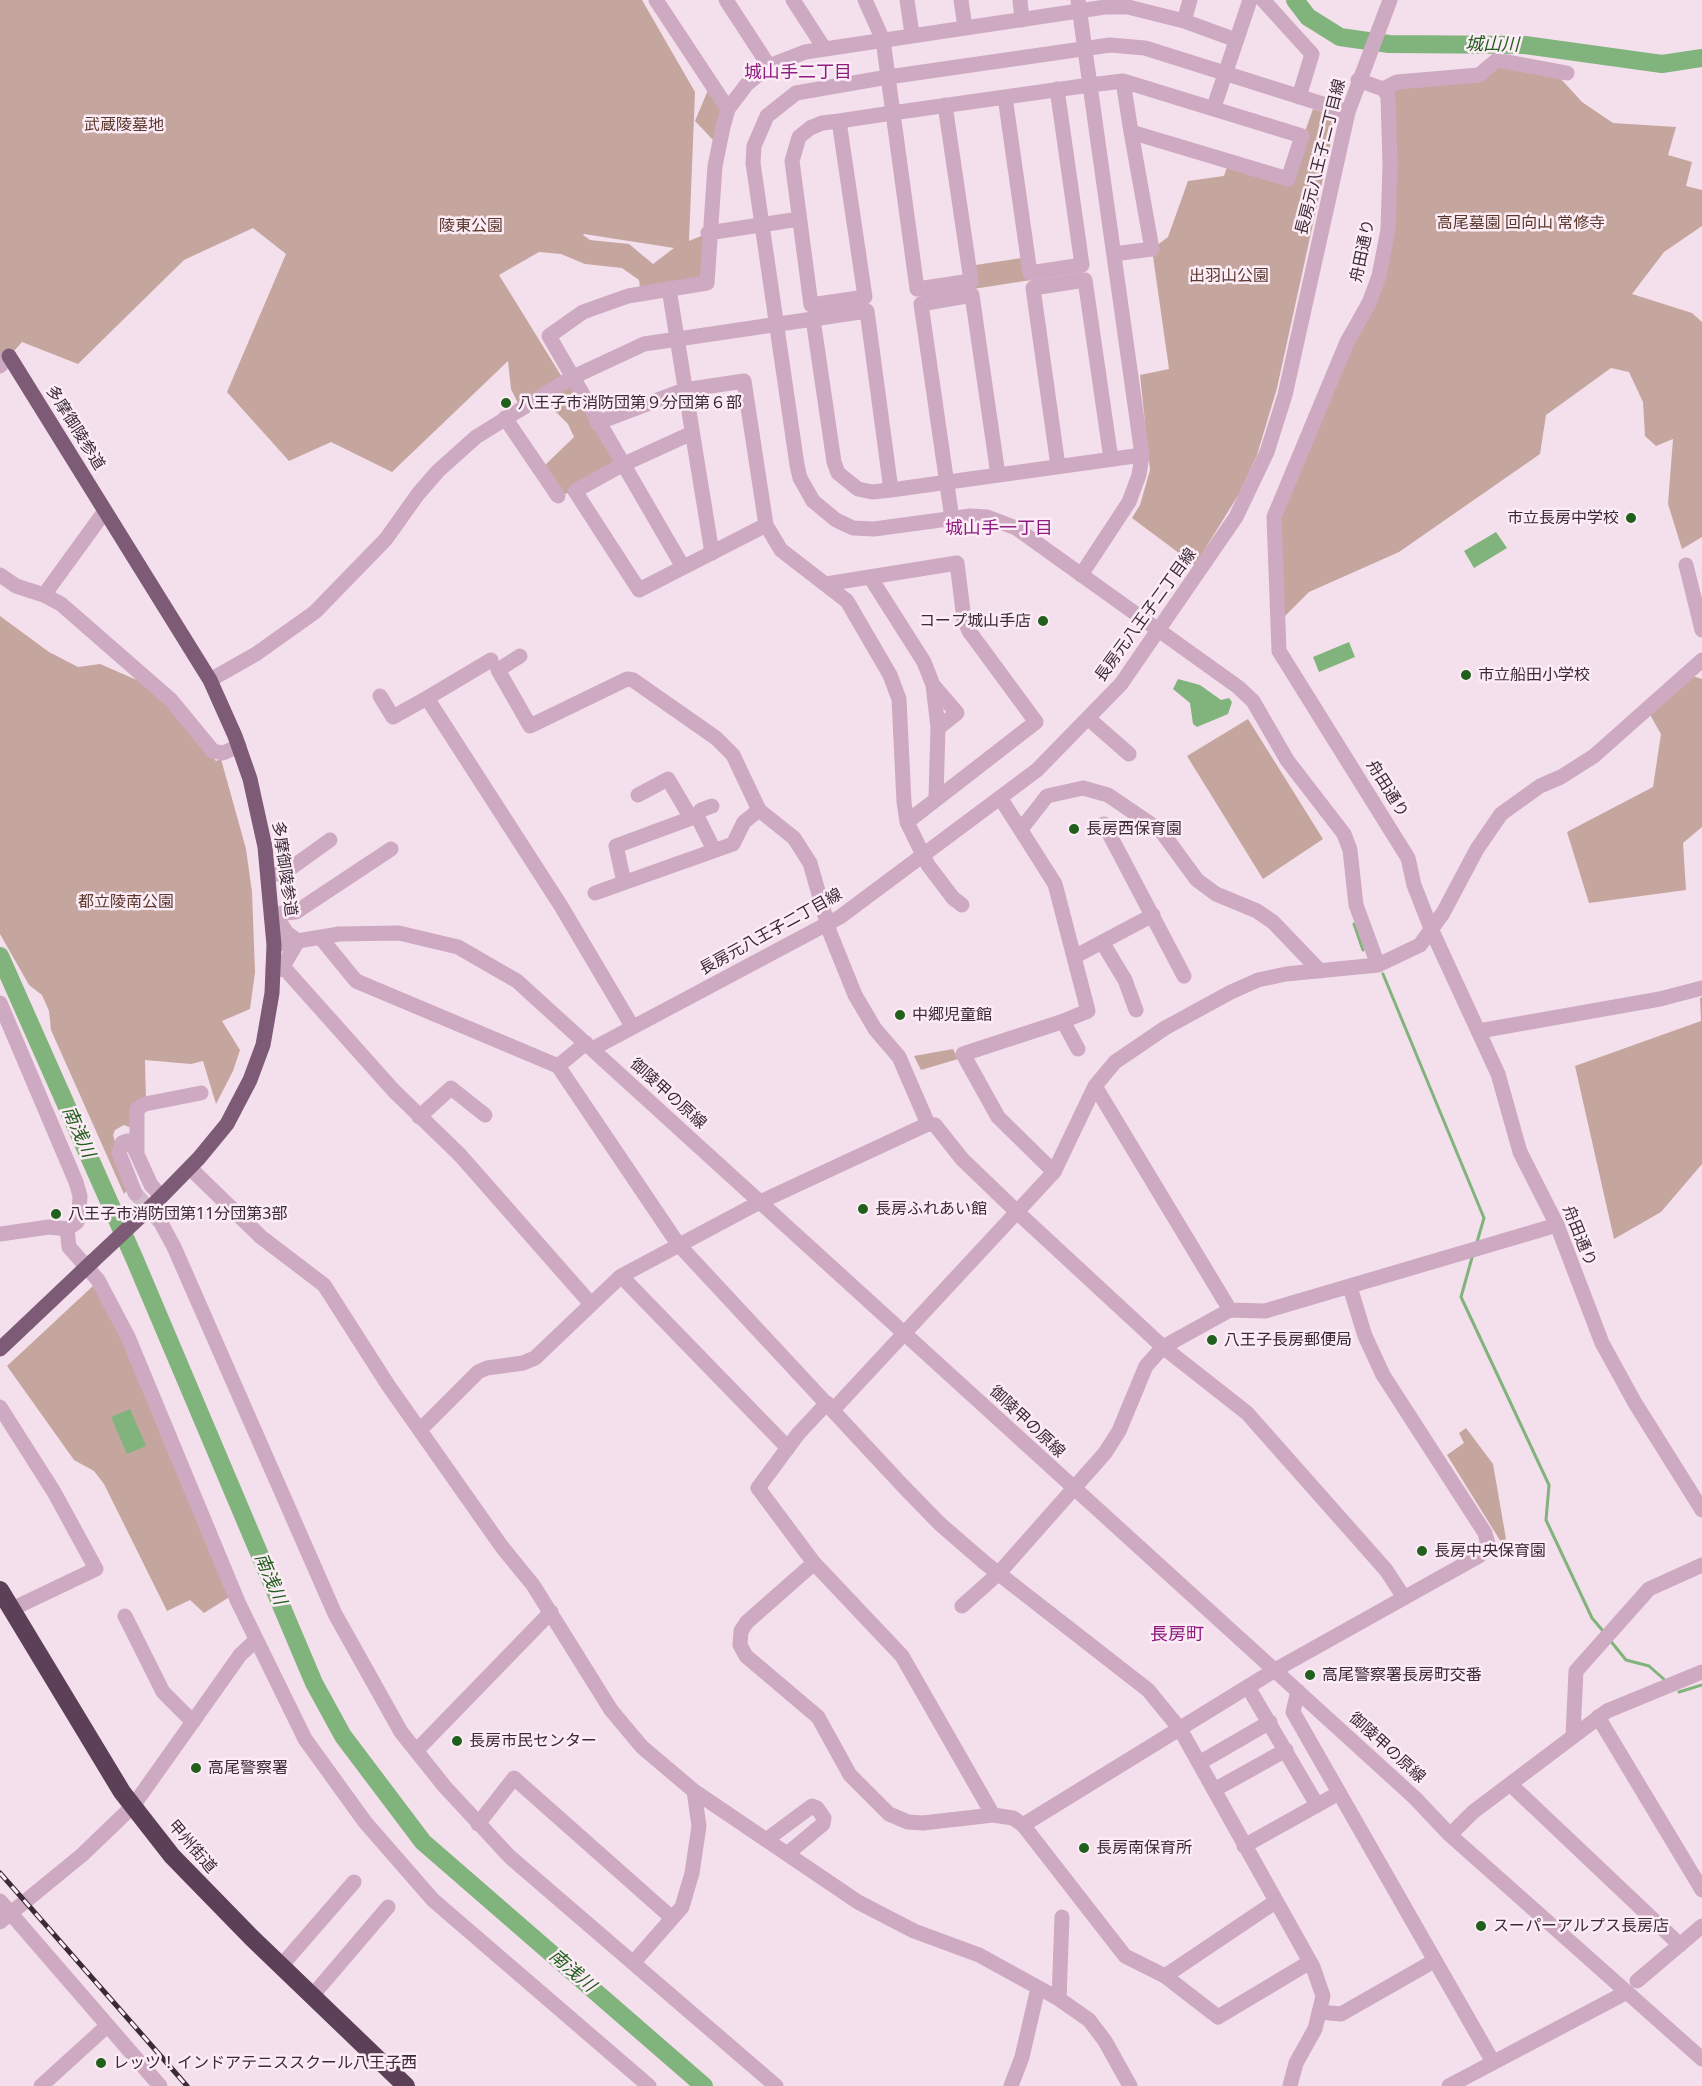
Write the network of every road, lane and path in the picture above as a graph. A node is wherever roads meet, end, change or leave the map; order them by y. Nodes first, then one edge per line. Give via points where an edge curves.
1 (656, 0) edge
2 (726, 0) edge
3 (793, 0) edge
4 (865, 0) edge
5 (907, 0) edge
6 (961, 0) edge
7 (1020, 0) edge
8 (1190, 0) edge
9 (1250, 0) edge
10 (1263, 0) edge
11 (1390, 0) edge
12 (1079, 6) edge
13 (1022, 20) junction
14 (1184, 21) junction
15 (965, 27) junction
16 (912, 34) junction
17 (883, 40) junction
18 (1236, 40) junction
19 (824, 48) junction
20 (1084, 48) junction
21 (769, 66) junction
22 (1567, 73) dead end
23 (1225, 74) junction
24 (888, 77) junction
25 (1358, 80) junction
26 (1123, 81) junction
27 (1090, 85) junction
28 (1057, 89) junction
29 (1383, 89) junction
30 (1005, 97) junction
31 (1299, 97) junction
32 (945, 105) junction
33 (1214, 108) junction
34 (728, 109) junction
35 (1348, 112) junction
36 (892, 113) junction
37 (839, 121) junction
38 (1131, 132) junction
39 (799, 219) junction
40 (760, 225) junction
41 (708, 233) junction
42 (1114, 254) junction
43 (669, 289) junction
44 (813, 320) junction
45 (776, 325) junction
46 (676, 339) junction
47 (4, 361) edge
48 (571, 378) junction
49 (684, 390) junction
50 (505, 418) junction
51 (597, 423) junction
52 (692, 433) junction
53 (1142, 455) junction
54 (1111, 459) junction
55 (622, 465) junction
56 (1058, 466) junction
57 (998, 475) junction
58 (946, 482) junction
59 (891, 490) junction
60 (558, 496) dead end
61 (105, 511) junction
62 (951, 519) junction
63 (766, 525) junction
64 (712, 553) junction
65 (1686, 565) dead end
66 (683, 567) junction
67 (1081, 575) junction
68 (0, 576) edge
69 (870, 577) junction
70 (826, 584) junction
71 (44, 595) junction
72 (1702, 630) edge
73 (1159, 631) junction
74 (520, 656) dead end
75 (491, 660) dead end
76 (1702, 660) edge
77 (210, 680) junction
78 (380, 696) dead end
79 (427, 698) junction
80 (1089, 719) junction
81 (239, 746) junction
82 (1128, 747) dead end
83 (638, 795) dead end
84 (936, 797) junction
85 (1001, 799) junction
86 (712, 806) dead end
87 (759, 810) junction
88 (694, 817) junction
89 (907, 822) junction
90 (1104, 824) dead end
91 (1022, 828) junction
92 (330, 840) dead end
93 (391, 849) dead end
94 (714, 850) junction
95 (924, 856) junction
96 (269, 875) junction
97 (624, 882) junction
98 (595, 893) dead end
99 (962, 905) dead end
100 (274, 914) junction
101 (1153, 915) junction
102 (828, 924) junction
103 (1432, 931) junction
104 (320, 937) junction
105 (298, 941) junction
106 (1102, 942) junction
107 (274, 945) junction
108 (1074, 957) junction
109 (1378, 966) junction
110 (1320, 970) junction
111 (283, 972) junction
112 (1184, 976) dead end
113 (1702, 988) edge
114 (0, 1004) edge
115 (1136, 1011) dead end
116 (1063, 1022) junction
117 (632, 1026) junction
118 (1479, 1031) junction
119 (589, 1046) junction
120 (1077, 1049) dead end
121 (558, 1066) junction
122 (1095, 1086) junction
123 (201, 1093) dead end
124 (485, 1115) dead end
125 (419, 1118) junction
126 (928, 1124) junction
127 (137, 1152) junction
128 (190, 1168) junction
129 (1054, 1172) junction
130 (135, 1194) tunnel mouth
131 (159, 1199) junction
132 (760, 1202) junction
133 (1017, 1211) junction
134 (161, 1223) tunnel mouth
135 (1557, 1225) junction
136 (67, 1229) junction
137 (0, 1234) edge
138 (678, 1244) junction
139 (89, 1264) junction
140 (621, 1276) junction
141 (1350, 1287) junction
142 (591, 1304) junction
143 (1230, 1310) junction
144 (905, 1334) junction
145 (1163, 1347) junction
146 (0, 1349) edge
147 (830, 1406) junction
148 (0, 1407) edge
149 (420, 1430) junction
150 (788, 1448) junction
151 (1072, 1488) junction
152 (1702, 1510) edge
153 (814, 1563) junction
154 (1702, 1565) edge
155 (999, 1573) junction
156 (0, 1590) edge
157 (1403, 1596) junction
158 (962, 1606) dead end
159 (12, 1610) junction
160 (551, 1612) junction
161 (125, 1616) dead end
162 (256, 1640) junction
163 (1275, 1670) junction
164 (1702, 1672) edge
165 (1248, 1687) junction
166 (1298, 1691) junction
167 (1598, 1717) junction
168 (193, 1722) junction
169 (1270, 1722) junction
170 (1180, 1729) junction
171 (1573, 1735) junction
172 (1286, 1750) junction
173 (416, 1751) junction
174 (1199, 1763) junction
175 (1510, 1784) junction
176 (1214, 1790) junction
177 (694, 1791) junction
178 (1339, 1793) junction
179 (1317, 1805) junction
180 (133, 1806) junction
181 (993, 1815) junction
182 (478, 1824) junction
183 (1023, 1825) junction
184 (1450, 1835) junction
185 (766, 1840) junction
186 (1244, 1846) junction
187 (787, 1854) junction
188 (354, 1882) dead end
189 (1702, 1890) edge
190 (0, 1901) edge
191 (1275, 1902) junction
192 (388, 1907) dead end
193 (1062, 1917) dead end
194 (6, 1918) edge
195 (672, 1918) junction
196 (1702, 1926) edge
197 (1680, 1945) junction
198 (1434, 1961) junction
199 (1310, 1962) junction
200 (633, 1963) junction
201 (281, 1966) junction
202 (1165, 1976) junction
203 (1632, 1986) junction
204 (1038, 1988) junction
205 (312, 1996) junction
206 (1059, 1999) junction
207 (1319, 2012) junction
208 (107, 2026) junction
209 (1700, 2052) edge
210 (1493, 2062) junction
211 (1293, 2085) edge
212 (41, 2086) edge
213 (160, 2086) edge
214 (406, 2086) edge
215 (649, 2086) edge
216 (776, 2086) edge
217 (1011, 2086) edge
218 (1130, 2086) edge
219 (1449, 2086) edge

1 - 34 street
2 - 21 street
3 - 19 street
4 - 17 street
5 - 16 street
6 - 15 street
7 - 13 street
8 - 14 street
9 - 18 street
10 - 31 street via 1312,54
11 - 25 street, 長房元八王子二丁目線
12 - 13 street
12 - 14 street via 1128,7
12 - 20 street
13 - 15 street
14 - 18 street
15 - 16 street
16 - 17 street
17 - 19 street
17 - 24 street
18 - 23 street
19 - 21 street
20 - 23 street via 1135,45
20 - 24 street
20 - 27 street
21 - 34 street via 747,84
22 - 29 street via 1497,60 1479,75 1397,82
23 - 31 street
23 - 33 street
24 - 36 street
24 - 40 street via 796,93 767,116 754,146
25 - 29 street
25 - 35 street, 長房元八王子二丁目線
26 - 27 street
26 - 33 street
26 - 38 street
27 - 28 street
27 - 42 street
28 - 30 street
28 - 30 street via 1082,265 1030,273
29 - 103 street, 舟田通り via 1388,96 1389,212 1379,276 1274,517 1277,642 1408,858 1413,883
30 - 32 street
31 - 35 street
32 - 36 street
32 - 36 street via 971,281 917,289
33 - 38 street via 1302,136 1288,179
34 - 41 street via 715,166
35 - 73 street, 長房元八王子二丁目線 via 1285,395 1267,452 1236,517
36 - 37 street
37 - 39 street via 810,128 799,137 794,149
37 - 39 street via 865,297 811,305
38 - 42 street via 1152,249
39 - 40 street
40 - 41 street
40 - 45 street
41 - 43 street via 707,283
42 - 53 street
43 - 46 street
43 - 48 street via 628,296 583,312 549,336
44 - 45 street
44 - 59 street via 838,473 864,491
44 - 59 street via 867,311
45 - 46 street
45 - 62 street via 797,465 813,501 853,528
46 - 48 street via 644,344
46 - 49 street
47 - 61 main road, 多摩御陵参道
48 - 50 street
48 - 51 street
49 - 51 street
49 - 52 street
49 - 63 street via 744,381
50 - 60 street
50 - 77 street via 476,437 438,471 387,539 315,612 256,654
51 - 55 street
52 - 55 street
52 - 64 street
53 - 54 street
53 - 67 street via 1129,502
54 - 56 street
54 - 56 street via 1084,280 1032,288
55 - 66 street
55 - 66 street via 575,491 639,590
56 - 57 street
57 - 58 street
57 - 58 street via 972,295 921,304
58 - 59 street
58 - 62 street
61 - 71 street
61 - 77 main road, 多摩御陵参道
62 - 67 street via 987,517 1000,521 1016,528
63 - 64 street
63 - 70 street via 781,550
64 - 66 street
65 - 72 street
67 - 73 street
68 - 71 street via 15,586
69 - 70 street
69 - 84 street via 924,662 933,685 938,728
69 - 84 street via 957,563 964,620 972,637 1036,722
70 - 89 street via 847,601 891,675 899,699
71 - 81 street via 61,604 171,700 213,751 223,753
73 - 80 street, 長房元八王子二丁目線 via 1121,684
73 - 109 street via 1226,677 1253,701 1287,760 1339,826 1350,850 1356,905
74 - 87 street via 498,670 530,726 627,679 633,680 716,738 733,755
75 - 79 street
76 - 103 street via 1594,756 1540,786 1501,814
77 - 81 main road, 多摩御陵参道
78 - 79 street via 393,717
79 - 117 street via 561,906
80 - 82 street
80 - 85 street, 長房元八王子二丁目線
81 - 96 main road, 多摩御陵参道 via 258,810
83 - 88 street via 668,779
84 - 89 street
85 - 91 street
85 - 95 street, 長房元八王子二丁目線
86 - 88 street
87 - 94 street via 744,822 733,844
87 - 102 street via 794,838 810,863
88 - 94 street
88 - 97 street via 616,846
89 - 95 street
90 - 101 street
91 - 108 street via 1055,884
91 - 110 street via 1047,796 1083,788 1108,795 1161,831 1197,880 1216,894 1265,917
92 - 96 street via 284,873
93 - 100 street via 296,912
94 - 97 street
95 - 99 street
95 - 102 street, 長房元八王子二丁目線
96 - 100 main road, 多摩御陵参道
97 - 98 street
100 - 105 street
100 - 107 main road, 多摩御陵参道
101 - 106 street
101 - 112 street
102 - 117 street, 長房元八王子二丁目線
102 - 126 street via 855,995 875,1029 899,1057
103 - 109 street via 1420,945
103 - 118 street, 舟田通り
104 - 105 street, 御陵甲の原線
104 - 119 street, 御陵甲の原線 via 389,932 458,947 517,981
104 - 121 street via 356,981
105 - 107 street, 御陵甲の原線
105 - 111 street
106 - 108 street
106 - 115 street via 1125,980
107 - 111 main road, 多摩御陵参道
108 - 116 street via 1088,1011
109 - 110 street
110 - 122 street via 1258,980 1231,992 1130,1049
111 - 125 street
111 - 128 main road, 多摩御陵参道 via 272,993 263,1044 248,1086 227,1124
113 - 118 street
114 - 136 street via 76,1182 80,1196 78,1217
116 - 120 street
116 - 129 street via 963,1054 998,1117
117 - 119 street, 長房元八王子二丁目線
118 - 135 street, 舟田通り via 1506,1096 1520,1152
119 - 121 street, 長房元八王子二丁目線
119 - 132 street, 御陵甲の原線
121 - 138 street
122 - 129 street
122 - 143 street
123 - 127 street via 137,1109
124 - 125 street via 451,1088
125 - 142 street via 460,1155
126 - 132 street
126 - 133 street via 935,1125 962,1159
127 - 130 street via 131,1141 119,1147
127 - 131 street
128 - 131 main road, 多摩御陵参道
128 - 149 street via 252,1229 324,1285
129 - 133 street
131 - 139 main road, 多摩御陵参道, bridge
132 - 138 street
132 - 144 street, 御陵甲の原線
133 - 144 street
133 - 145 street
134 - 173 street via 345,1636
135 - 141 street
135 - 152 street, 舟田通り via 1602,1343 1635,1404
136 - 137 street via 49,1227
136 - 139 street via 71,1251
138 - 140 street
138 - 147 street
139 - 146 main road, 多摩御陵参道
139 - 162 street via 128,1336
140 - 142 street
140 - 150 street
141 - 143 street via 1265,1311
141 - 157 street via 1365,1336 1383,1375 1485,1533 1488,1544 1479,1556
142 - 149 street via 535,1358 478,1372
143 - 145 street
144 - 147 street
144 - 151 street, 御陵甲の原線
145 - 151 street via 1146,1366 1110,1446
145 - 157 street via 1247,1413 1386,1570
147 - 150 street
147 - 155 street via 940,1524
148 - 159 street via 54,1492 96,1569
149 - 160 street
150 - 153 street via 758,1488
151 - 155 street
151 - 163 street, 御陵甲の原線
153 - 181 street via 902,1656
153 - 181 street via 741,1631 746,1656 815,1713 850,1775 889,1814 923,1823
154 - 171 street via 1649,1589 1576,1671
155 - 158 street
155 - 170 street via 1148,1690
156 - 159 highway, 甲州街道
157 - 163 street
159 - 180 highway, 甲州街道
160 - 173 street
160 - 177 street via 622,1724 667,1770
161 - 168 street via 163,1692
162 - 168 street via 240,1655
162 - 215 street via 305,1739 381,1843 453,1918
163 - 165 street
163 - 166 street, 御陵甲の原線
164 - 167 street
165 - 169 street
165 - 170 street
166 - 178 street via 1293,1712
166 - 184 street, 御陵甲の原線
167 - 171 street
167 - 189 street
168 - 180 street
169 - 172 street
169 - 174 street
170 - 174 street
170 - 183 street
171 - 175 street
172 - 176 street
172 - 179 street
173 - 182 street
174 - 176 street
175 - 184 street
175 - 197 street
176 - 186 street
177 - 185 street
177 - 195 street via 699,1826 692,1872 682,1907
178 - 179 street
178 - 198 street
179 - 186 street
180 - 194 street via 82,1855
180 - 201 highway, 甲州街道 via 185,1871
181 - 183 street via 1013,1818
182 - 195 street via 514,1778
182 - 200 street via 510,1857
183 - 202 street via 1125,1956
184 - 203 street, 御陵甲の原線
185 - 187 street
185 - 187 street via 812,1806 817,1808 824,1818 823,1824
186 - 191 street
187 - 204 street via 884,1917 980,1955
188 - 201 street
190 - 194 street
191 - 199 street
191 - 202 street
192 - 205 street
193 - 206 street
194 - 208 street
195 - 200 street
196 - 197 street
197 - 203 street
198 - 207 street via 1341,2014
198 - 210 street
199 - 202 street via 1218,2017
199 - 207 street via 1323,1996
200 - 216 street
201 - 205 highway, 甲州街道
203 - 209 street, 御陵甲の原線
203 - 210 street
204 - 206 street
204 - 217 street
205 - 214 highway, 甲州街道
206 - 218 street via 1089,2020
207 - 211 street via 1315,2029 1296,2063
208 - 212 street
208 - 213 street
210 - 219 street

